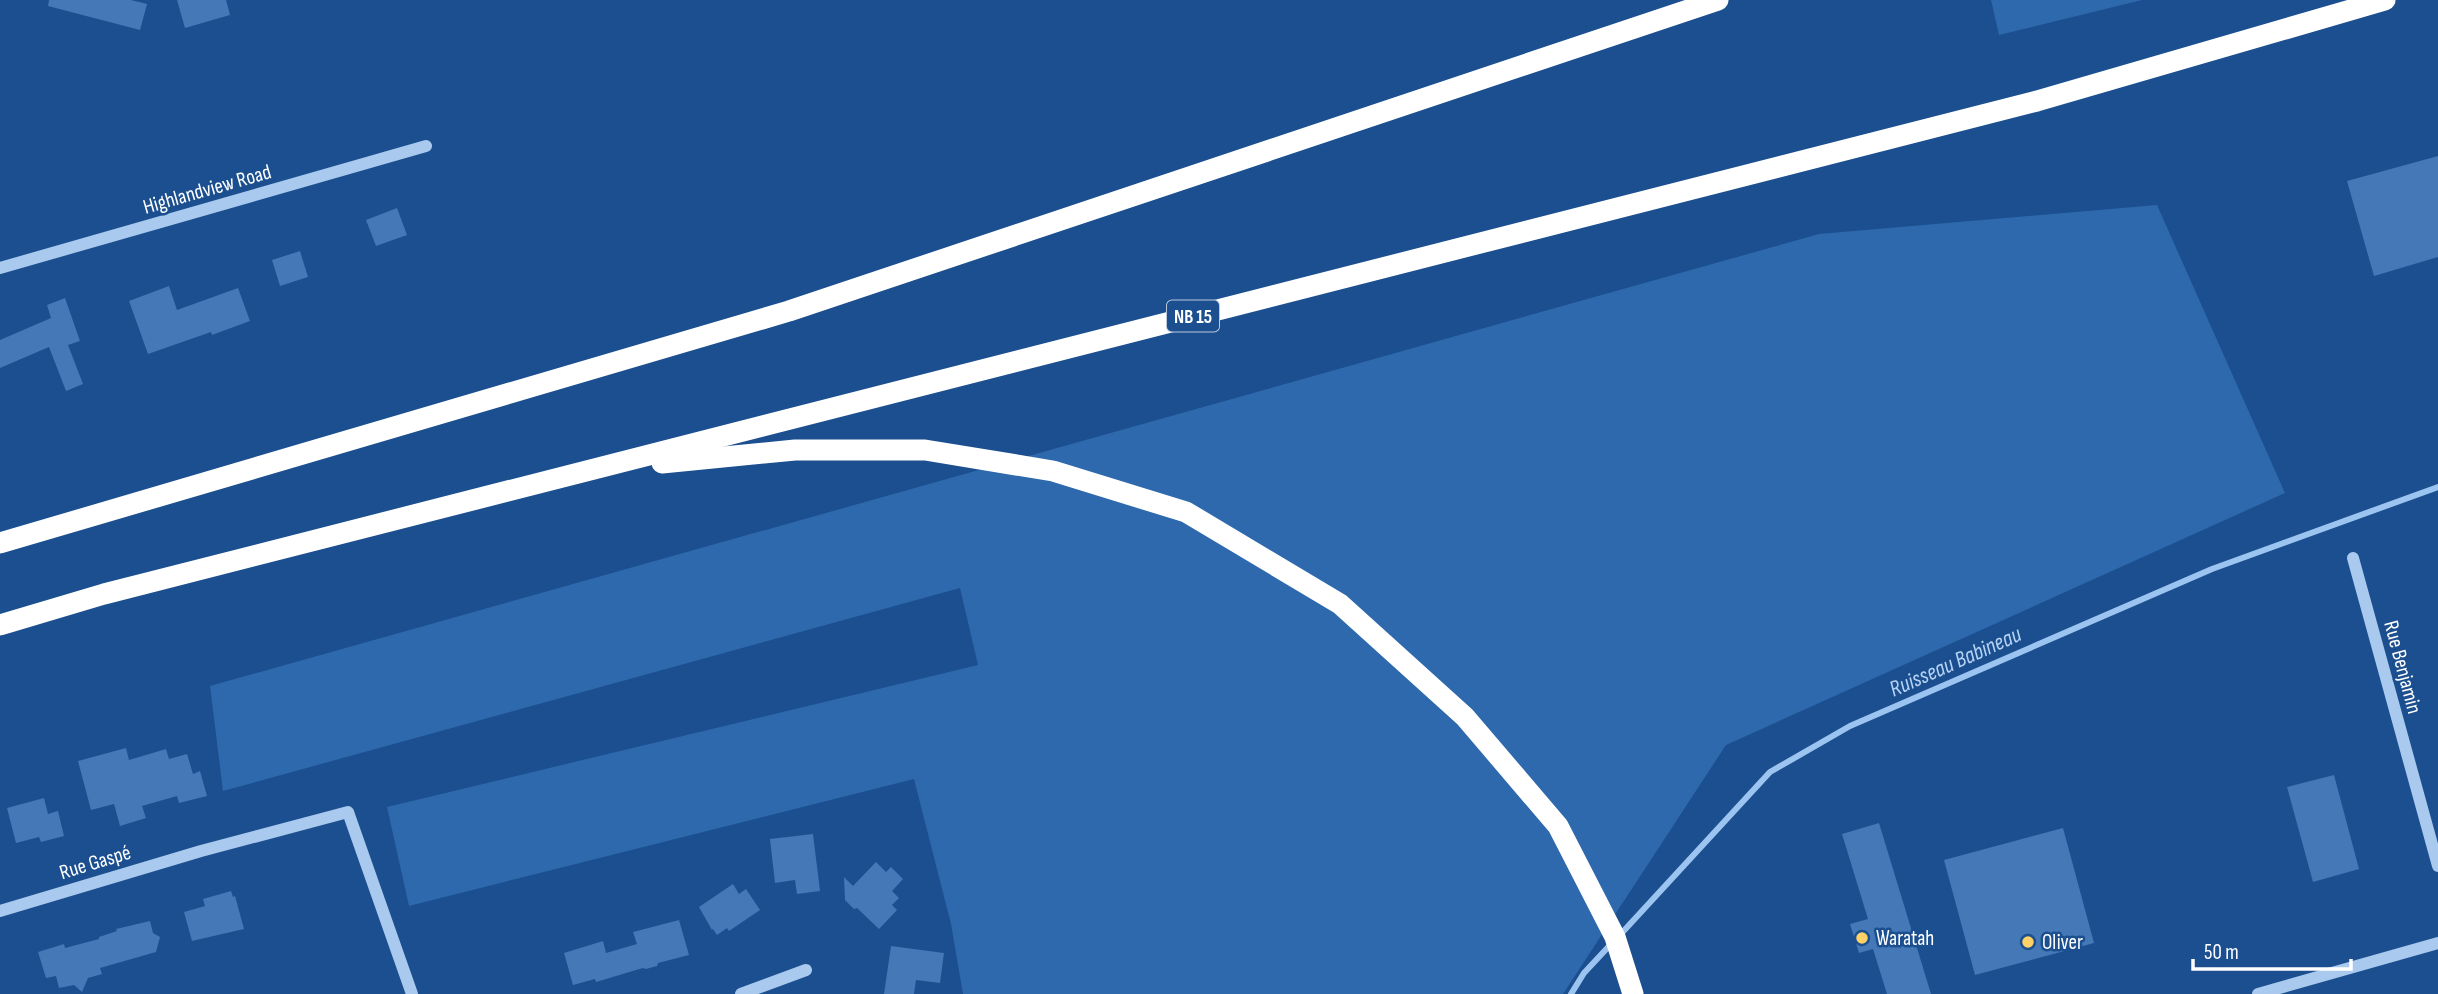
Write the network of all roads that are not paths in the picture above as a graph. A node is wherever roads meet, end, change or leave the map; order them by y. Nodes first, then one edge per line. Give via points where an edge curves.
1 (1718, 0) edge
2 (2385, 0) edge
3 (426, 146) dead end
4 (0, 268) edge
5 (594, 469) junction
6 (0, 543) edge
7 (2353, 558) dead end
8 (0, 625) edge
9 (2438, 866) edge
10 (0, 911) edge
11 (2438, 943) edge
12 (806, 970) dead end
13 (412, 994) edge
14 (741, 994) edge
15 (1633, 994) edge
16 (2258, 994) edge

1 - 6 highway via 789,311
2 - 5 highway, NB 15 via 2037,101
3 - 4 street, Highlandview Road
5 - 8 highway, NB 15
5 - 15 highway via 795,450 925,450 1053,471 1186,512 1340,604 1465,717 1558,827 1615,937
7 - 9 street, Rue Benjamin
10 - 13 street, Rue Gaspé via 348,812
11 - 16 street
12 - 14 street

